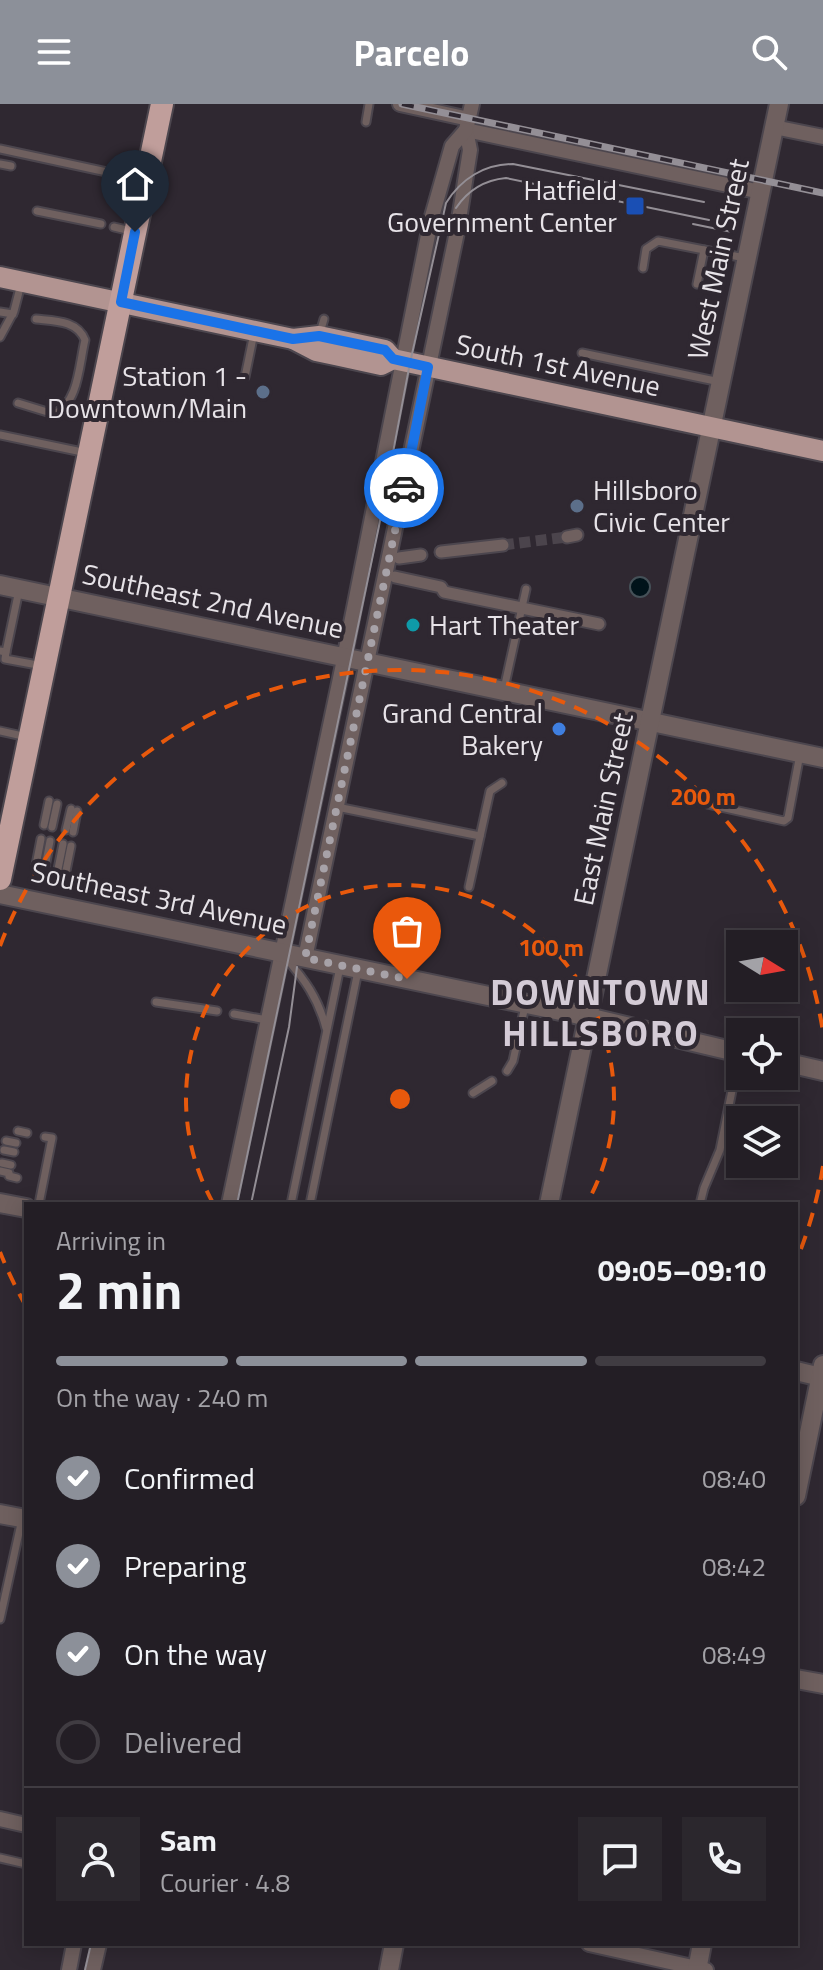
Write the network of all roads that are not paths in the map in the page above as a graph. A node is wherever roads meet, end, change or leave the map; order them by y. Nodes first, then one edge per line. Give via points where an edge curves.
1 (162, 104) edge
2 (369, 104) edge
3 (400, 104) edge
4 (779, 104) edge
5 (469, 118) edge
6 (366, 122) dead end
7 (774, 127) junction
8 (823, 137) edge
9 (0, 149) edge
10 (0, 164) edge
11 (11, 166) dead end
12 (146, 180) junction
13 (761, 192) junction
14 (37, 211) dead end
15 (101, 224) dead end
16 (704, 250) junction
17 (747, 259) junction
18 (643, 268) dead end
19 (0, 277) edge
20 (21, 282) junction
21 (697, 284) dead end
22 (121, 302) junction
23 (0, 312) edge
24 (13, 314) junction
25 (36, 319) dead end
26 (254, 330) junction
27 (0, 337) edge
28 (293, 339) junction
29 (582, 353) dead end
30 (398, 360) junction
31 (428, 367) junction
32 (245, 377) dead end
33 (720, 382) junction
34 (18, 403) dead end
35 (712, 426) junction
36 (0, 435) edge
37 (823, 451) edge
38 (89, 454) junction
39 (503, 545) tunnel mouth
40 (441, 552) dead end
41 (421, 555) dead end
42 (399, 558) dead end
43 (395, 577) dead end
44 (9, 587) edge
45 (526, 589) dead end
46 (59, 597) junction
47 (521, 608) junction
48 (599, 624) dead end
49 (3, 651) edge
50 (344, 657) junction
51 (367, 662) junction
52 (44, 666) junction
53 (503, 691) junction
54 (650, 722) junction
55 (0, 731) edge
56 (29, 737) junction
57 (800, 754) junction
58 (823, 758) edge
59 (502, 783) dead end
60 (53, 803) dead end
61 (707, 804) dead end
62 (337, 807) junction
63 (74, 810) dead end
64 (48, 826) dead end
65 (70, 831) dead end
66 (480, 836) junction
67 (67, 845) dead end
68 (3, 851) edge
69 (36, 865) dead end
70 (45, 867) dead end
71 (62, 870) dead end
72 (0, 879) edge
73 (469, 887) dead end
74 (0, 894) edge
75 (282, 953) junction
76 (305, 958) junction
77 (350, 967) junction
78 (156, 1002) dead end
79 (525, 1004) junction
80 (217, 1011) dead end
81 (234, 1014) dead end
82 (588, 1017) junction
83 (268, 1020) junction
84 (327, 1030) junction
85 (726, 1050) edge
86 (798, 1065) edge
87 (507, 1071) dead end
88 (823, 1071) edge
89 (492, 1081) dead end
90 (732, 1090) edge
91 (473, 1093) dead end
92 (18, 1131) dead end
93 (27, 1133) dead end
94 (45, 1137) dead end
95 (18, 1145) dead end
96 (5, 1146) dead end
97 (1, 1167) edge
98 (13, 1171) dead end
99 (39, 1202) edge
100 (229, 1202) edge
101 (290, 1202) edge
102 (310, 1202) edge
103 (549, 1202) edge
104 (700, 1202) edge
105 (0, 1203) edge
106 (24, 1208) edge
107 (798, 1371) edge
108 (822, 1373) edge
109 (798, 1487) edge
110 (0, 1514) edge
111 (24, 1519) edge
112 (0, 1619) edge
113 (798, 1679) edge
114 (823, 1684) edge
115 (0, 1819) edge
116 (24, 1825) edge
117 (0, 1858) edge
118 (24, 1864) edge
119 (74, 1946) edge
120 (99, 1946) edge
121 (394, 1946) edge
122 (598, 1946) edge
123 (702, 1946) edge
124 (700, 1969) edge
125 (69, 1970) edge
126 (93, 1970) edge
127 (389, 1970) edge

1 - 12 highway
2 - 6 lane
3 - 5 street
4 - 7 street, West Main Street
5 - 13 street
5 - 30 street via 452,146
5 - 31 street via 470,150 457,232
7 - 8 street
7 - 13 street, West Main Street
9 - 12 lane
10 - 11 lane
12 - 22 highway via 124,230
13 - 17 street, West Main Street
14 - 15 lane
16 - 17 lane
16 - 18 lane via 658,241 646,249
16 - 21 lane
17 - 33 street, West Main Street
19 - 20 main road, South 1st Avenue
20 - 22 main road, South 1st Avenue
20 - 24 lane
22 - 26 main road, South 1st Avenue
22 - 38 highway
23 - 24 lane
24 - 27 lane
25 - 34 lane via 71,324 85,340 71,402 63,410 54,414
26 - 28 main road, South 1st Avenue
26 - 32 lane
28 - 30 main road, South 1st Avenue via 316,351 366,362
28 - 30 main road, South 1st Avenue via 322,328 385,350
29 - 33 lane
30 - 31 main road, South 1st Avenue
30 - 50 street
31 - 35 main road, South 1st Avenue
31 - 51 street
33 - 35 street, West Main Street
35 - 37 main road, South 1st Avenue
35 - 54 street, East Main Street
36 - 38 lane
38 - 46 highway
39 - 40 street
41 - 42 street
43 - 47 street
44 - 46 street, Southeast 2nd Avenue
44 - 49 lane
45 - 47 lane
46 - 50 street, Southeast 2nd Avenue
46 - 52 highway
47 - 48 street
47 - 53 lane
49 - 52 lane via 5,659
50 - 51 street, Southeast 2nd Avenue
50 - 75 street
51 - 53 street, Southeast 2nd Avenue
51 - 62 street
52 - 56 highway
53 - 54 street, Southeast 2nd Avenue
54 - 57 street, Southeast 2nd Avenue
54 - 82 street, East Main Street
55 - 56 lane
56 - 68 highway
57 - 58 street, Southeast 2nd Avenue
57 - 61 lane via 784,821
59 - 66 lane via 490,791
60 - 64 lane
62 - 66 lane
62 - 76 street
63 - 65 lane
66 - 73 lane
67 - 71 lane
68 - 72 highway
69 - 70 lane via 45,840
74 - 75 street, Southeast 3rd Avenue
75 - 76 street, Southeast 3rd Avenue
75 - 83 street
75 - 84 lane via 312,989
76 - 77 street, Southeast 3rd Avenue
77 - 79 street, Southeast 3rd Avenue
77 - 84 lane
77 - 102 lane
78 - 80 lane
79 - 82 street, Southeast 3rd Avenue
79 - 87 lane
81 - 83 lane
82 - 85 street, Southeast 3rd Avenue
82 - 103 street, East Main Street
83 - 100 street
84 - 101 lane
86 - 88 street
89 - 91 lane
90 - 104 lane via 720,1150
92 - 93 lane
94 - 99 lane via 52,1138
95 - 96 lane
97 - 98 lane
105 - 106 street
107 - 108 street
108 - 109 street
110 - 111 street
111 - 112 lane
113 - 114 street
115 - 116 street
117 - 118 lane
119 - 125 street
120 - 126 street
121 - 127 street
122 - 124 street
123 - 124 street

